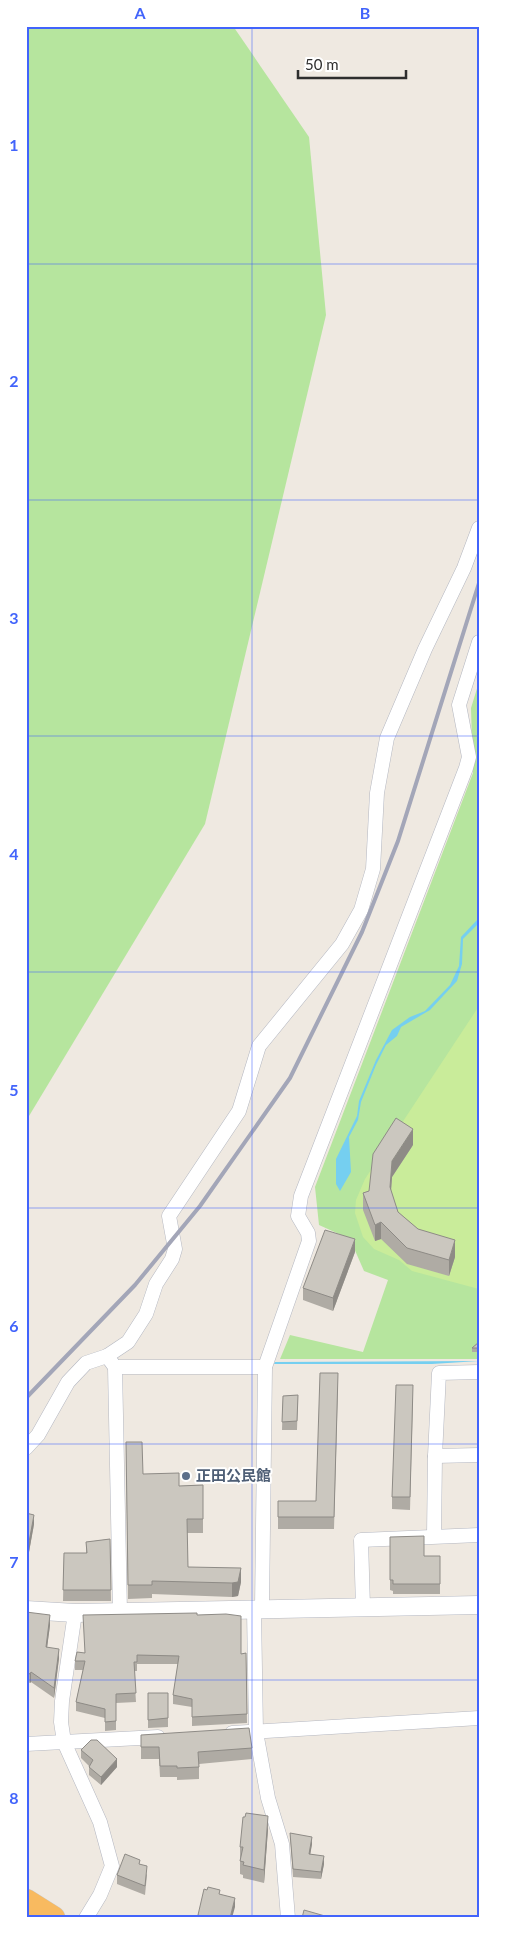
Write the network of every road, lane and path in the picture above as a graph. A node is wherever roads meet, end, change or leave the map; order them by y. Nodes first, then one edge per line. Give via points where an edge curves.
1 (479, 528) edge
2 (479, 642) edge
3 (111, 1362) junction
4 (265, 1367) junction
5 (479, 1372) edge
6 (26, 1448) edge
7 (479, 1455) edge
8 (435, 1456) junction
9 (479, 1535) edge
10 (434, 1536) junction
11 (479, 1605) edge
12 (363, 1607) junction
13 (258, 1609) junction
14 (26, 1610) edge
15 (120, 1612) junction
16 (75, 1613) junction
17 (479, 1718) edge
18 (256, 1732) junction
19 (218, 1734) edge
20 (172, 1736) edge
21 (64, 1742) junction
22 (26, 1744) edge
23 (26, 1901) edge
24 (53, 1918) edge
25 (86, 1918) edge
26 (288, 1918) edge

1 - 3 street via 387,738 377,792 373,869 361,910 342,944 259,1046 239,1111 169,1216 175,1250 172,1259 156,1284 146,1314
2 - 4 street via 459,705 469,757 466,768 301,1196 298,1216 309,1241
3 - 4 street
3 - 6 street via 86,1363 68,1382 38,1435
3 - 15 street
4 - 13 street
5 - 8 street via 440,1372
7 - 8 street
8 - 10 street
9 - 10 street
10 - 12 street via 360,1540
11 - 12 street
12 - 13 street
13 - 15 street
13 - 18 street
14 - 16 street
15 - 16 street
16 - 21 street via 62,1701
17 - 18 street
18 - 19 street
18 - 26 street via 268,1798 282,1844
20 - 21 street
21 - 22 street
21 - 25 street via 100,1822 112,1866
23 - 24 highway

